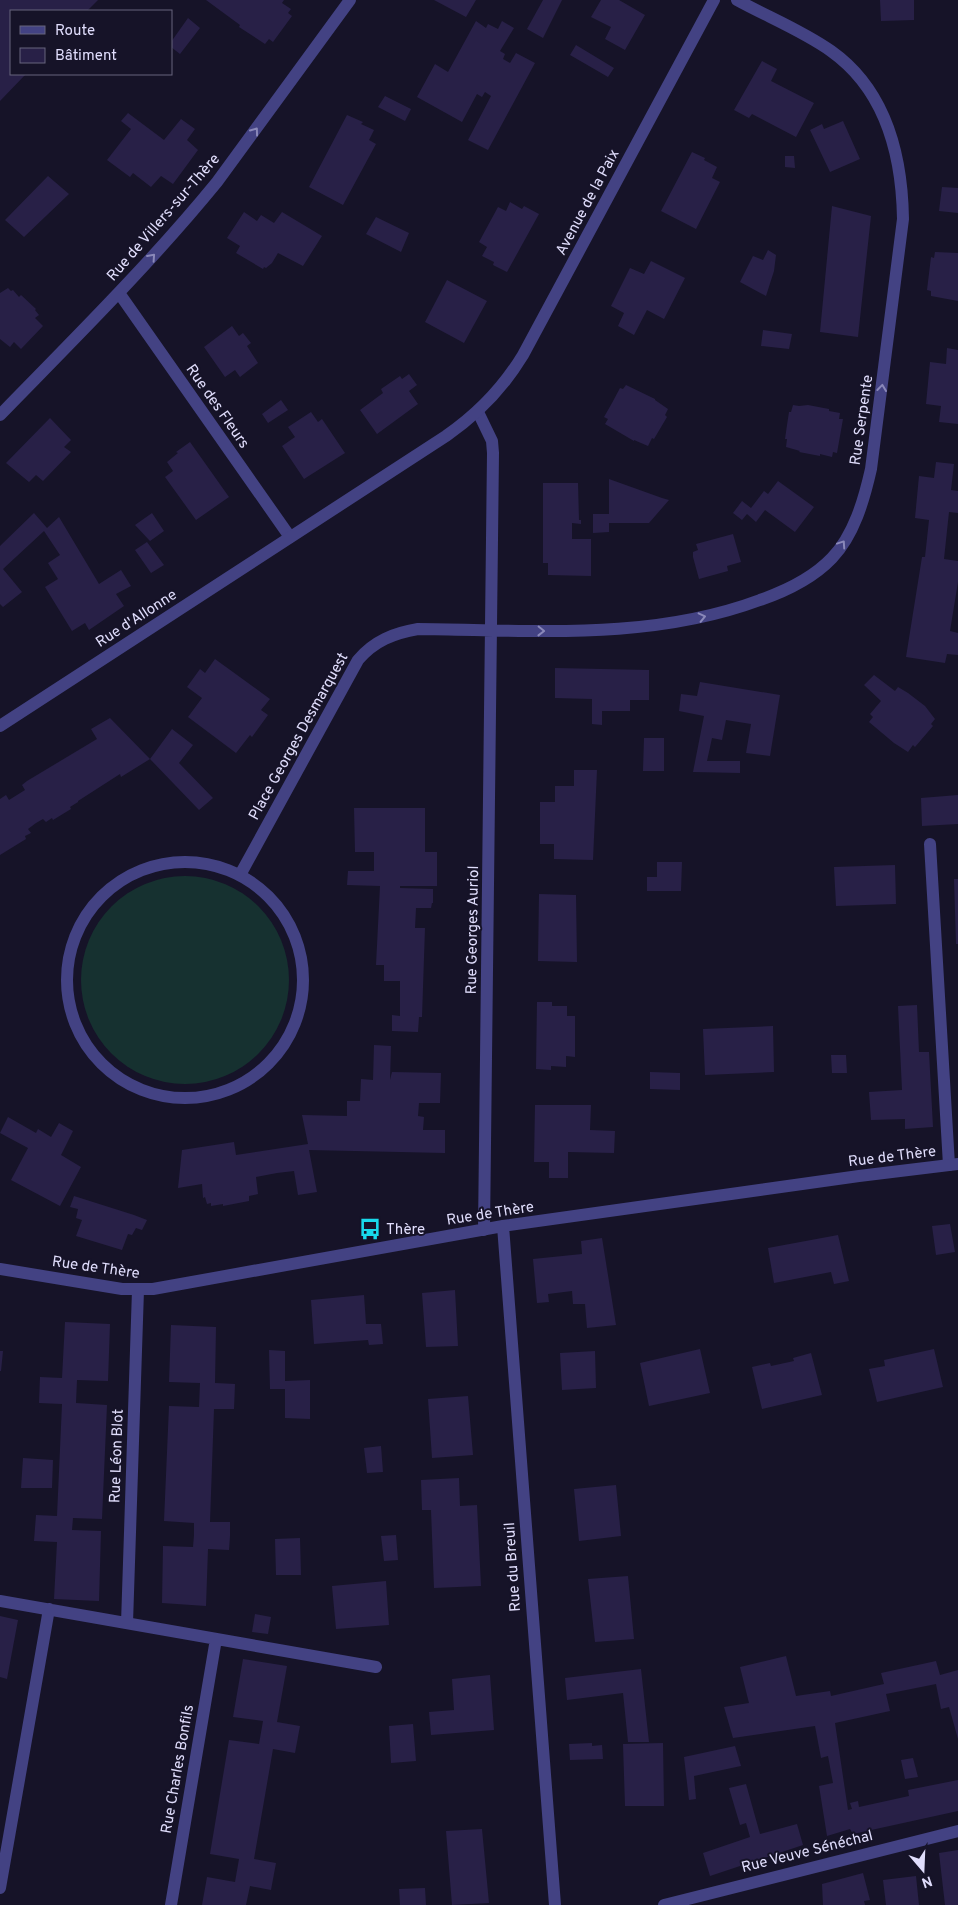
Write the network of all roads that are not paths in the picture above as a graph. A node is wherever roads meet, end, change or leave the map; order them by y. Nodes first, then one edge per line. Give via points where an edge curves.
1 (350, 0) edge
2 (714, 0) edge
3 (737, 0) edge
4 (119, 293) junction
5 (478, 412) junction
6 (0, 415) edge
7 (290, 537) junction
8 (492, 630) junction
9 (0, 726) edge
10 (930, 844) dead end
11 (240, 875) junction
12 (954, 1165) edge
13 (503, 1226) junction
14 (484, 1230) junction
15 (0, 1269) edge
16 (138, 1290) junction
17 (0, 1601) edge
18 (49, 1610) junction
19 (127, 1623) junction
20 (216, 1639) junction
21 (376, 1667) dead end
22 (958, 1831) edge
23 (0, 1888) edge
24 (693, 1901) edge
25 (170, 1905) edge
26 (555, 1905) edge
27 (664, 1905) edge

4 -> 1 street, Rue de Villers-sur-Thère via 217,182
2 - 5 street, Avenue de la Paix via 523,355 503,386
8 -> 3 street, Rue Serpente via 629,629 689,620 743,607 788,589 820,570 843,545 861,507 871,469 903,220 903,195 896,151 890,130 871,91 847,63 813,40
4 - 6 street, Rue de Villers-sur-Thère
4 - 7 street, Rue des Fleurs
5 - 7 street, Avenue de la Paix
5 - 8 street via 492,441 493,453
7 - 9 street, Rue d'Allonne
8 - 11 street, Place Georges Desmarquest via 418,629 389,636 366,650
8 - 14 street, Rue Georges Auriol
10 - 12 street
11 - 11 street via 204,863 167,863 149,868 132,874 101,896 80,926 68,961 68,998 72,1016 79,1034 100,1064 131,1086 148,1093 184,1099 221,1093 254,1076 281,1050 290,1035 302,999 303,971 298,944 276,904
12 - 13 street, Rue de Thère
13 - 14 street, Rue de Thère
13 - 26 street, Rue du Breuil
14 - 16 street, Rue de Thère
15 - 16 street, Rue de Thère
16 - 19 street, Rue Léon Blot
17 - 18 street
18 - 19 street
18 - 23 street
19 - 20 street
20 - 21 street
20 - 25 street, Rue Charles Bonfils
22 - 24 street, Rue Veuve Sénéchal
24 - 27 street, Rue Veuve Sénéchal

